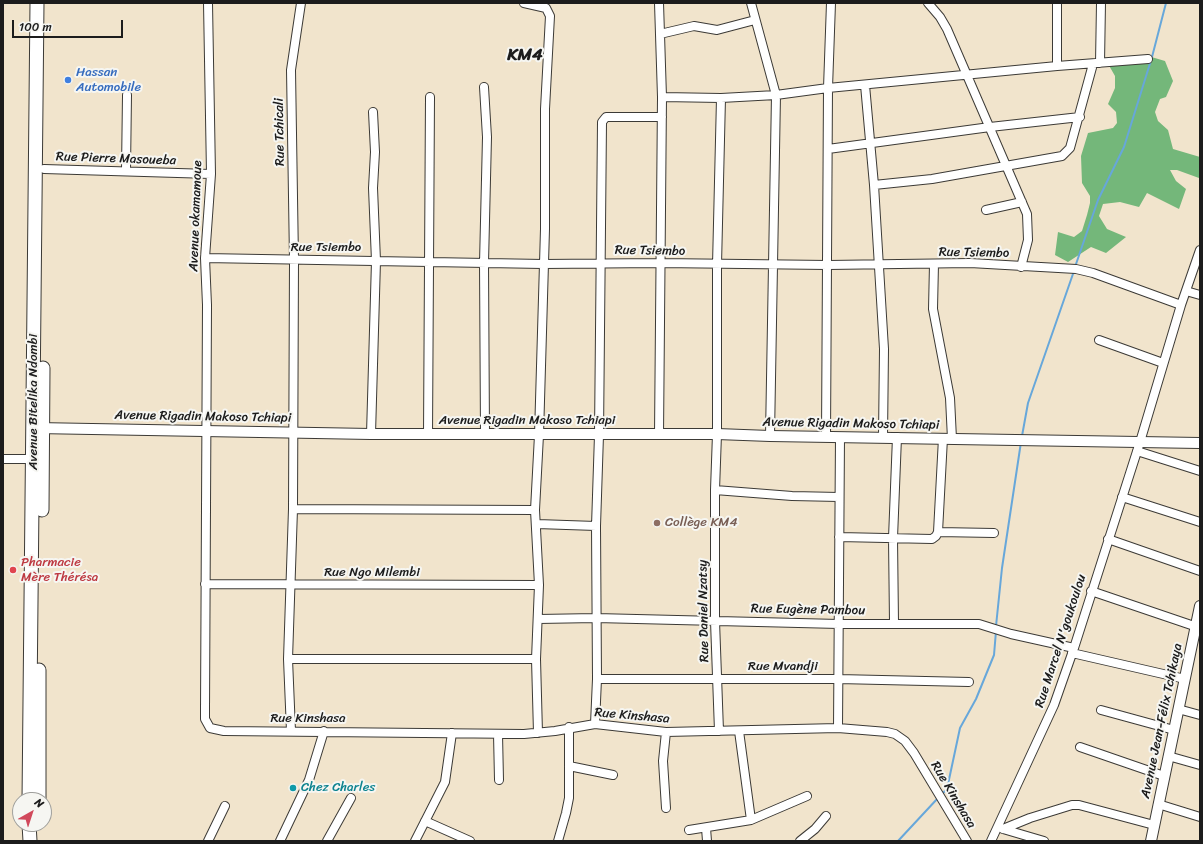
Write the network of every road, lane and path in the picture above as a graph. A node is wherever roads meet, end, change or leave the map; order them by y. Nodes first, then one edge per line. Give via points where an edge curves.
1 (37, 3) edge
2 (45, 3) edge
3 (208, 3) edge
4 (301, 3) edge
5 (524, 3) edge
6 (659, 3) edge
7 (751, 3) edge
8 (831, 3) edge
9 (928, 3) edge
10 (1057, 3) edge
11 (1101, 3) edge
12 (755, 20) junction
13 (660, 34) junction
14 (1148, 59) dead end
15 (1097, 63) junction
16 (1057, 66) junction
17 (968, 75) junction
18 (865, 85) junction
19 (484, 87) dead end
20 (828, 88) junction
21 (127, 95) dead end
22 (776, 95) junction
23 (430, 97) dead end
24 (662, 97) junction
25 (721, 98) junction
26 (373, 112) dead end
27 (1080, 116) junction
28 (662, 117) junction
29 (990, 127) junction
30 (870, 143) junction
31 (828, 149) junction
32 (1006, 165) junction
33 (44, 169) junction
34 (126, 170) junction
35 (211, 174) junction
36 (874, 185) junction
37 (1022, 202) junction
38 (986, 210) dead end
39 (1200, 250) edge
40 (206, 258) junction
41 (294, 260) junction
42 (376, 261) junction
43 (429, 261) junction
44 (484, 263) junction
45 (600, 263) junction
46 (660, 263) junction
47 (543, 264) junction
48 (773, 264) junction
49 (879, 264) junction
50 (934, 264) junction
51 (717, 265) junction
52 (828, 265) junction
53 (1021, 267) junction
54 (1186, 291) junction
55 (1200, 295) edge
56 (1181, 305) junction
57 (1099, 340) dead end
58 (1163, 363) junction
59 (39, 428) junction
60 (206, 430) junction
61 (292, 432) junction
62 (371, 434) junction
63 (428, 434) junction
64 (717, 434) junction
65 (485, 435) junction
66 (540, 435) junction
67 (599, 435) junction
68 (659, 435) junction
69 (770, 436) junction
70 (826, 436) junction
71 (840, 437) junction
72 (883, 437) junction
73 (897, 437) junction
74 (947, 439) junction
75 (1200, 443) edge
76 (1138, 447) junction
77 (3, 459) edge
78 (34, 459) junction
79 (1200, 471) edge
80 (715, 490) junction
81 (839, 497) junction
82 (1122, 497) junction
83 (293, 509) junction
84 (535, 510) junction
85 (1200, 522) edge
86 (537, 524) junction
87 (596, 526) junction
88 (938, 532) junction
89 (994, 533) dead end
90 (839, 537) junction
91 (893, 538) junction
92 (1108, 539) junction
93 (1200, 571) edge
94 (205, 584) junction
95 (291, 585) junction
96 (539, 585) junction
97 (1091, 591) junction
98 (1200, 606) edge
99 (596, 618) junction
100 (538, 619) junction
101 (715, 621) junction
102 (894, 623) junction
103 (839, 624) junction
104 (1198, 627) edge
105 (1073, 650) junction
106 (288, 659) junction
107 (536, 659) junction
108 (597, 679) junction
109 (718, 679) junction
110 (838, 679) junction
111 (1184, 679) junction
112 (969, 682) dead end
113 (1178, 709) junction
114 (205, 710) joint
115 (1101, 710) dead end
116 (1200, 715) edge
117 (595, 724) junction
118 (569, 728) junction
119 (838, 728) junction
120 (1174, 730) junction
121 (291, 731) junction
122 (324, 731) junction
123 (719, 731) junction
124 (739, 731) junction
125 (666, 732) junction
126 (452, 733) junction
127 (538, 733) junction
128 (498, 734) junction
129 (1080, 747) dead end
130 (1168, 756) junction
131 (1200, 765) edge
132 (569, 766) junction
133 (613, 776) dead end
134 (1164, 776) junction
135 (499, 780) dead end
136 (29, 792) edge
137 (38, 792) edge
138 (807, 796) dead end
139 (351, 798) dead end
140 (1158, 804) junction
141 (225, 806) dead end
142 (666, 808) dead end
143 (826, 816) dead end
144 (1200, 816) edge
145 (751, 820) junction
146 (425, 821) junction
147 (1154, 824) junction
148 (706, 828) junction
149 (1000, 828) junction
150 (690, 830) dead end
151 (208, 841) edge
152 (281, 841) edge
153 (327, 841) edge
154 (415, 841) edge
155 (470, 841) edge
156 (558, 841) edge
157 (706, 841) edge
158 (800, 841) edge
159 (967, 841) edge
160 (991, 841) edge
161 (1044, 841) edge
162 (1150, 841) edge

1 - 59 highway, Avenue Bitelika Ndombi
2 - 33 highway, Avenue Bitelika Ndombi
3 - 35 street, Avenue okamamoue
4 - 41 street, Rue Tchicali via 291,70
5 - 47 street via 546,8 550,16 545,109
6 - 13 street
7 - 12 street
8 - 20 street
9 - 17 street via 947,28
10 - 16 street
11 - 15 street
12 - 13 street via 717,30 694,26
12 - 22 street
13 - 24 street
14 - 15 street
15 - 16 street
15 - 27 street
16 - 17 street
17 - 18 street
17 - 29 street
18 - 20 street
18 - 30 street
19 - 44 street via 487,137
20 - 22 street
20 - 31 street
21 - 34 street
22 - 25 street
22 - 48 street
23 - 43 street
24 - 25 street
24 - 28 street
25 - 51 street, Rue Daniel Nzatsy
26 - 42 street
27 - 29 street
27 - 32 street via 1067,153
28 - 45 street via 606,117 602,122
28 - 46 street
29 - 30 street
29 - 32 street
30 - 31 street
30 - 36 street
31 - 52 street
32 - 36 street via 932,179
32 - 37 street
33 - 34 street, Rue Pierre Masoueba
33 - 59 highway, Avenue Bitelika Ndombi
34 - 35 street, Rue Pierre Masoueba
35 - 40 street, Avenue okamamoue
36 - 49 street
37 - 38 street
37 - 53 street via 1029,226
39 - 54 street, Rue Marcel N'goukoulou
40 - 41 street, Rue Tsiembo
40 - 60 street, Avenue okamamoue
41 - 42 street, Rue Tsiembo
41 - 61 street, Rue Tchicali
42 - 43 street, Rue Tsiembo
42 - 62 street
43 - 44 street, Rue Tsiembo
43 - 63 street
44 - 47 street, Rue Tsiembo
44 - 65 street
45 - 46 street, Rue Tsiembo
45 - 47 street, Rue Tsiembo
45 - 67 street
46 - 51 street, Rue Tsiembo
46 - 68 street
47 - 66 street
48 - 51 street, Rue Tsiembo
48 - 52 street, Rue Tsiembo
48 - 69 street
49 - 50 street, Rue Tsiembo
49 - 52 street, Rue Tsiembo
49 - 72 street via 884,349
50 - 53 street, Rue Tsiembo via 970,263
50 - 74 street via 932,296 950,398
51 - 64 street, Rue Daniel Nzatsy
52 - 70 street
53 - 56 street, Rue Tsiembo via 1076,269 1094,273
54 - 55 street
54 - 56 street, Rue Marcel N'goukoulou
56 - 58 street, Rue Marcel N'goukoulou
57 - 58 street
58 - 76 street, Rue Marcel N'goukoulou
59 - 60 street, Avenue Rigadin Makoso Tchiapi
59 - 78 highway, Avenue Bitelika Ndombi
59 - 137 highway, Avenue Bitelika Ndombi
60 - 61 street, Avenue Rigadin Makoso Tchiapi
60 - 94 street, Avenue okamamoue
61 - 62 street, Avenue Rigadin Makoso Tchiapi
61 - 83 street, Rue Tchicali
62 - 63 street, Avenue Rigadin Makoso Tchiapi
63 - 65 street, Avenue Rigadin Makoso Tchiapi
64 - 68 street, Avenue Rigadin Makoso Tchiapi
64 - 69 street, Avenue Rigadin Makoso Tchiapi
64 - 80 street, Rue Daniel Nzatsy
65 - 66 street, Avenue Rigadin Makoso Tchiapi
66 - 67 street, Avenue Rigadin Makoso Tchiapi
66 - 84 street
67 - 68 street, Avenue Rigadin Makoso Tchiapi
67 - 87 street
69 - 70 street, Avenue Rigadin Makoso Tchiapi
70 - 71 street, Avenue Rigadin Makoso Tchiapi
71 - 72 street, Avenue Rigadin Makoso Tchiapi
71 - 81 street
72 - 73 street, Avenue Rigadin Makoso Tchiapi
73 - 74 street, Avenue Rigadin Makoso Tchiapi
73 - 91 street
74 - 76 street, Avenue Rigadin Makoso Tchiapi via 1022,439
74 - 88 street
75 - 76 street, Avenue Rigadin Makoso Tchiapi
76 - 79 street
76 - 82 street, Rue Marcel N'goukoulou
77 - 78 street
78 - 136 highway, Avenue Bitelika Ndombi
80 - 81 street
80 - 101 street, Rue Daniel Nzatsy
81 - 90 street
82 - 85 street
82 - 92 street, Rue Marcel N'goukoulou
83 - 84 street
83 - 95 street, Rue Tchicali
84 - 86 street
86 - 87 street
86 - 96 street
87 - 99 street
88 - 89 street
88 - 91 street via 932,539
90 - 91 street
90 - 103 street
91 - 102 street
92 - 93 street
92 - 97 street, Rue Marcel N'goukoulou
94 - 95 street, Rue Ngo Milembi
94 - 114 street, Avenue okamamoue
95 - 96 street, Rue Ngo Milembi
95 - 106 street, Rue Tchicali
96 - 100 street
97 - 104 street
97 - 105 street, Rue Marcel N'goukoulou
98 - 104 street, Avenue Jean-Félix Tchikaya
99 - 100 street, Rue Eugène Pambou
99 - 101 street, Rue Eugène Pambou
99 - 108 street
100 - 107 street
101 - 103 street, Rue Eugène Pambou
101 - 109 street, Rue Daniel Nzatsy
102 - 103 street, Rue Eugène Pambou
102 - 105 street, Rue Eugène Pambou via 979,624
103 - 110 street
104 - 111 street, Avenue Jean-Félix Tchikaya
105 - 111 street, Rue Eugène Pambou
105 - 149 street, Rue Marcel N'goukoulou via 1040,738
106 - 107 street
106 - 121 street, Rue Tchicali
107 - 127 street
108 - 109 street, Rue Mvandji
108 - 117 street
109 - 110 street, Rue Mvandji
109 - 123 street, Rue Daniel Nzatsy
110 - 112 street, Rue Mvandji
110 - 119 street
111 - 113 street, Avenue Jean-Félix Tchikaya
113 - 116 street
113 - 120 street, Avenue Jean-Félix Tchikaya
114 - 121 street, Rue Kinshasa via 208,725 213,730
115 - 120 street
117 - 118 street, Rue Kinshasa
117 - 125 street, Rue Kinshasa
118 - 127 street, Rue Kinshasa
118 - 132 street
119 - 124 street, Rue Kinshasa
119 - 159 street, Rue Kinshasa via 887,732 905,741
120 - 130 street, Avenue Jean-Félix Tchikaya
121 - 122 street, Rue Kinshasa
122 - 126 street, Rue Kinshasa
122 - 152 street via 309,780
123 - 124 street, Rue Kinshasa
123 - 125 street, Rue Kinshasa
124 - 145 street
125 - 142 street via 663,761
126 - 128 street, Rue Kinshasa
126 - 146 street via 445,782
127 - 128 street, Rue Kinshasa
128 - 135 street
129 - 134 street
130 - 131 street
130 - 134 street, Avenue Jean-Félix Tchikaya
132 - 133 street
132 - 156 street via 570,783 566,813
134 - 140 street, Avenue Jean-Félix Tchikaya
138 - 145 street
139 - 153 street
140 - 144 street
140 - 147 street, Avenue Jean-Félix Tchikaya
141 - 151 street
143 - 158 street
145 - 148 street
146 - 154 street
146 - 155 street
147 - 149 street via 1072,805
147 - 162 street, Avenue Jean-Félix Tchikaya
148 - 150 street
148 - 157 street
149 - 160 street, Rue Marcel N'goukoulou
149 - 161 street

